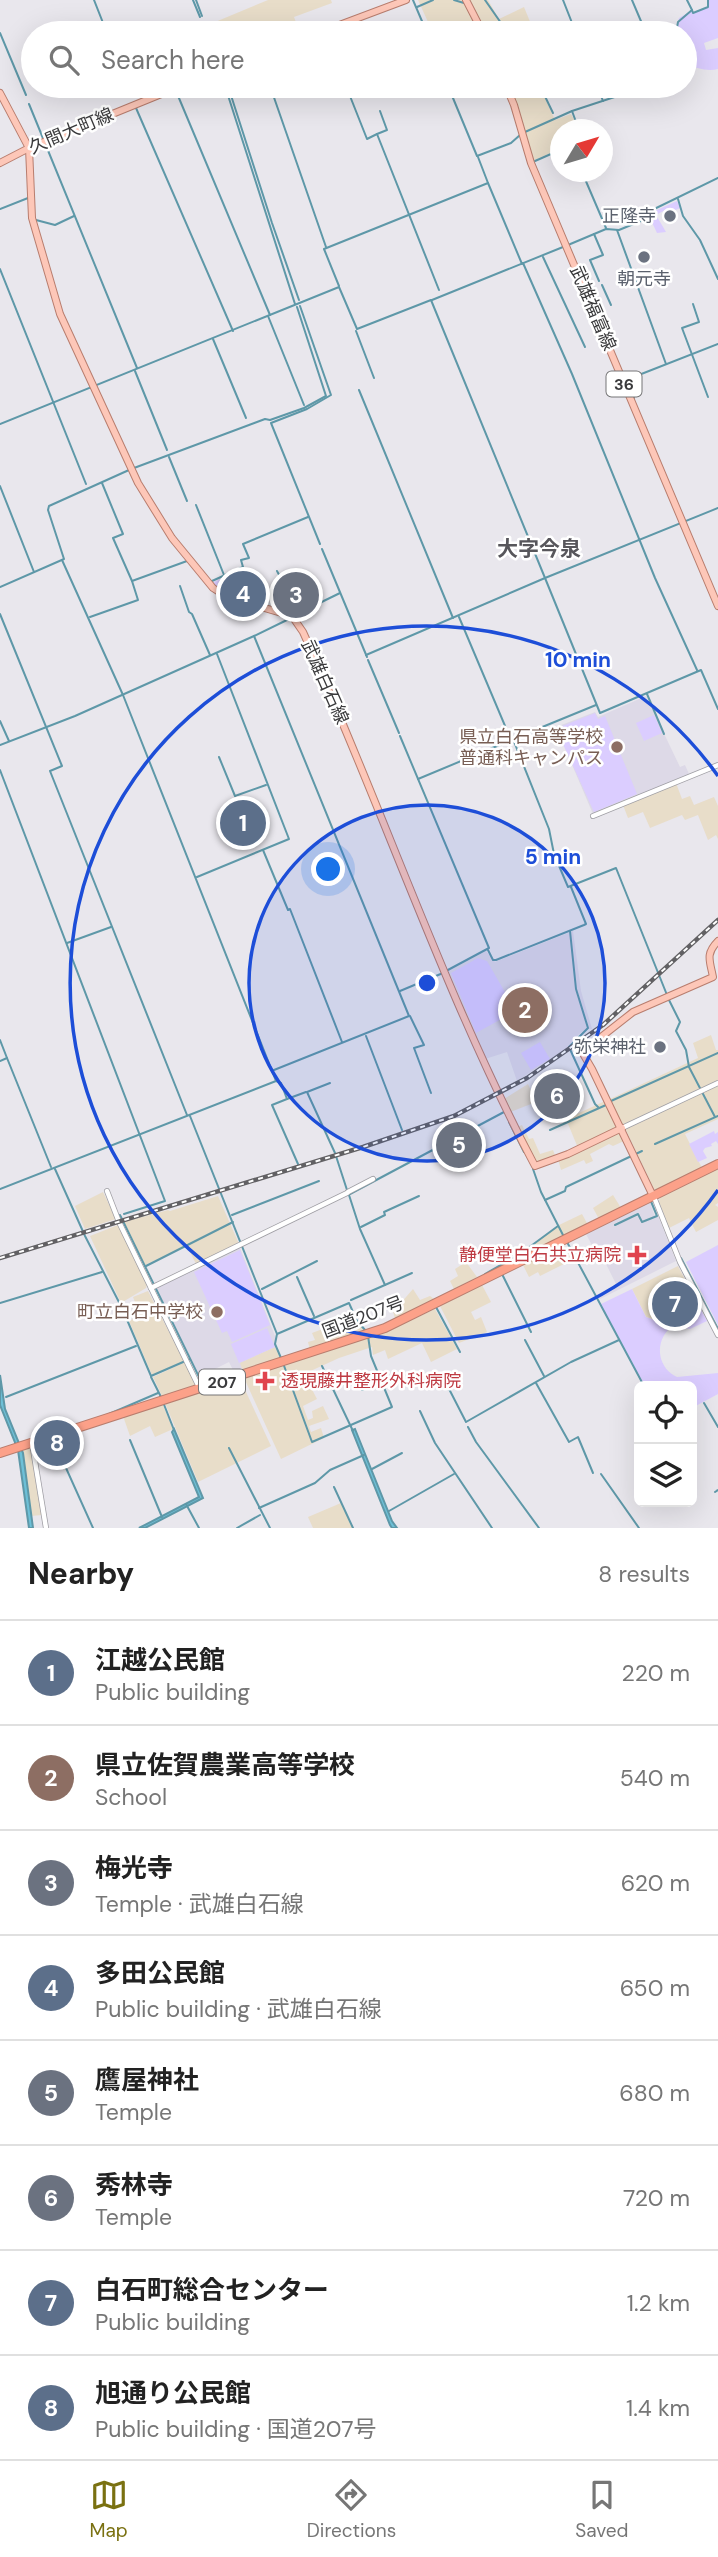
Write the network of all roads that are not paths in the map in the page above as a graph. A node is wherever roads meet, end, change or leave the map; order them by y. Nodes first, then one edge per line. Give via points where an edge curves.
1 (406, 0) edge
2 (466, 0) edge
3 (350, 21) edge
4 (477, 21) edge
5 (0, 93) edge
6 (152, 98) edge
7 (511, 98) edge
8 (29, 148) junction
9 (0, 163) edge
10 (718, 606) edge
11 (718, 765) edge
12 (593, 816) dead end
13 (718, 941) edge
14 (718, 1083) edge
15 (622, 1128) junction
16 (718, 1164) edge
17 (373, 1179) dead end
18 (107, 1191) dead end
19 (651, 1197) junction
20 (153, 1287) junction
21 (389, 1314) dead end
22 (393, 1325) junction
23 (718, 1333) edge
24 (200, 1389) junction
25 (32, 1443) junction
26 (0, 1453) edge
27 (46, 1528) edge

1 - 3 main road
2 - 4 main road
5 - 8 main road, 武雄白石線
6 - 8 main road, 久間大町線
7 - 10 main road, 武雄福富線 / 36 via 566,246
8 - 9 main road, 久間大町線
8 - 15 main road, 武雄白石線 via 34,228 66,331 132,469 172,538 209,582 227,597 292,617 303,632 505,1110 535,1166
11 - 12 street
13 - 15 main road via 708,957 713,977 629,1014 582,1052
14 - 15 street
15 - 19 main road
16 - 19 highway, 国道207号 / 207
17 - 20 street
18 - 20 street
19 - 22 highway, 国道207号 / 207
19 - 23 street
20 - 24 street
21 - 22 highway
22 - 24 highway, 国道207号 / 207
24 - 25 highway, 国道207号 / 207
25 - 26 highway, 国道207号 / 207
25 - 27 street

